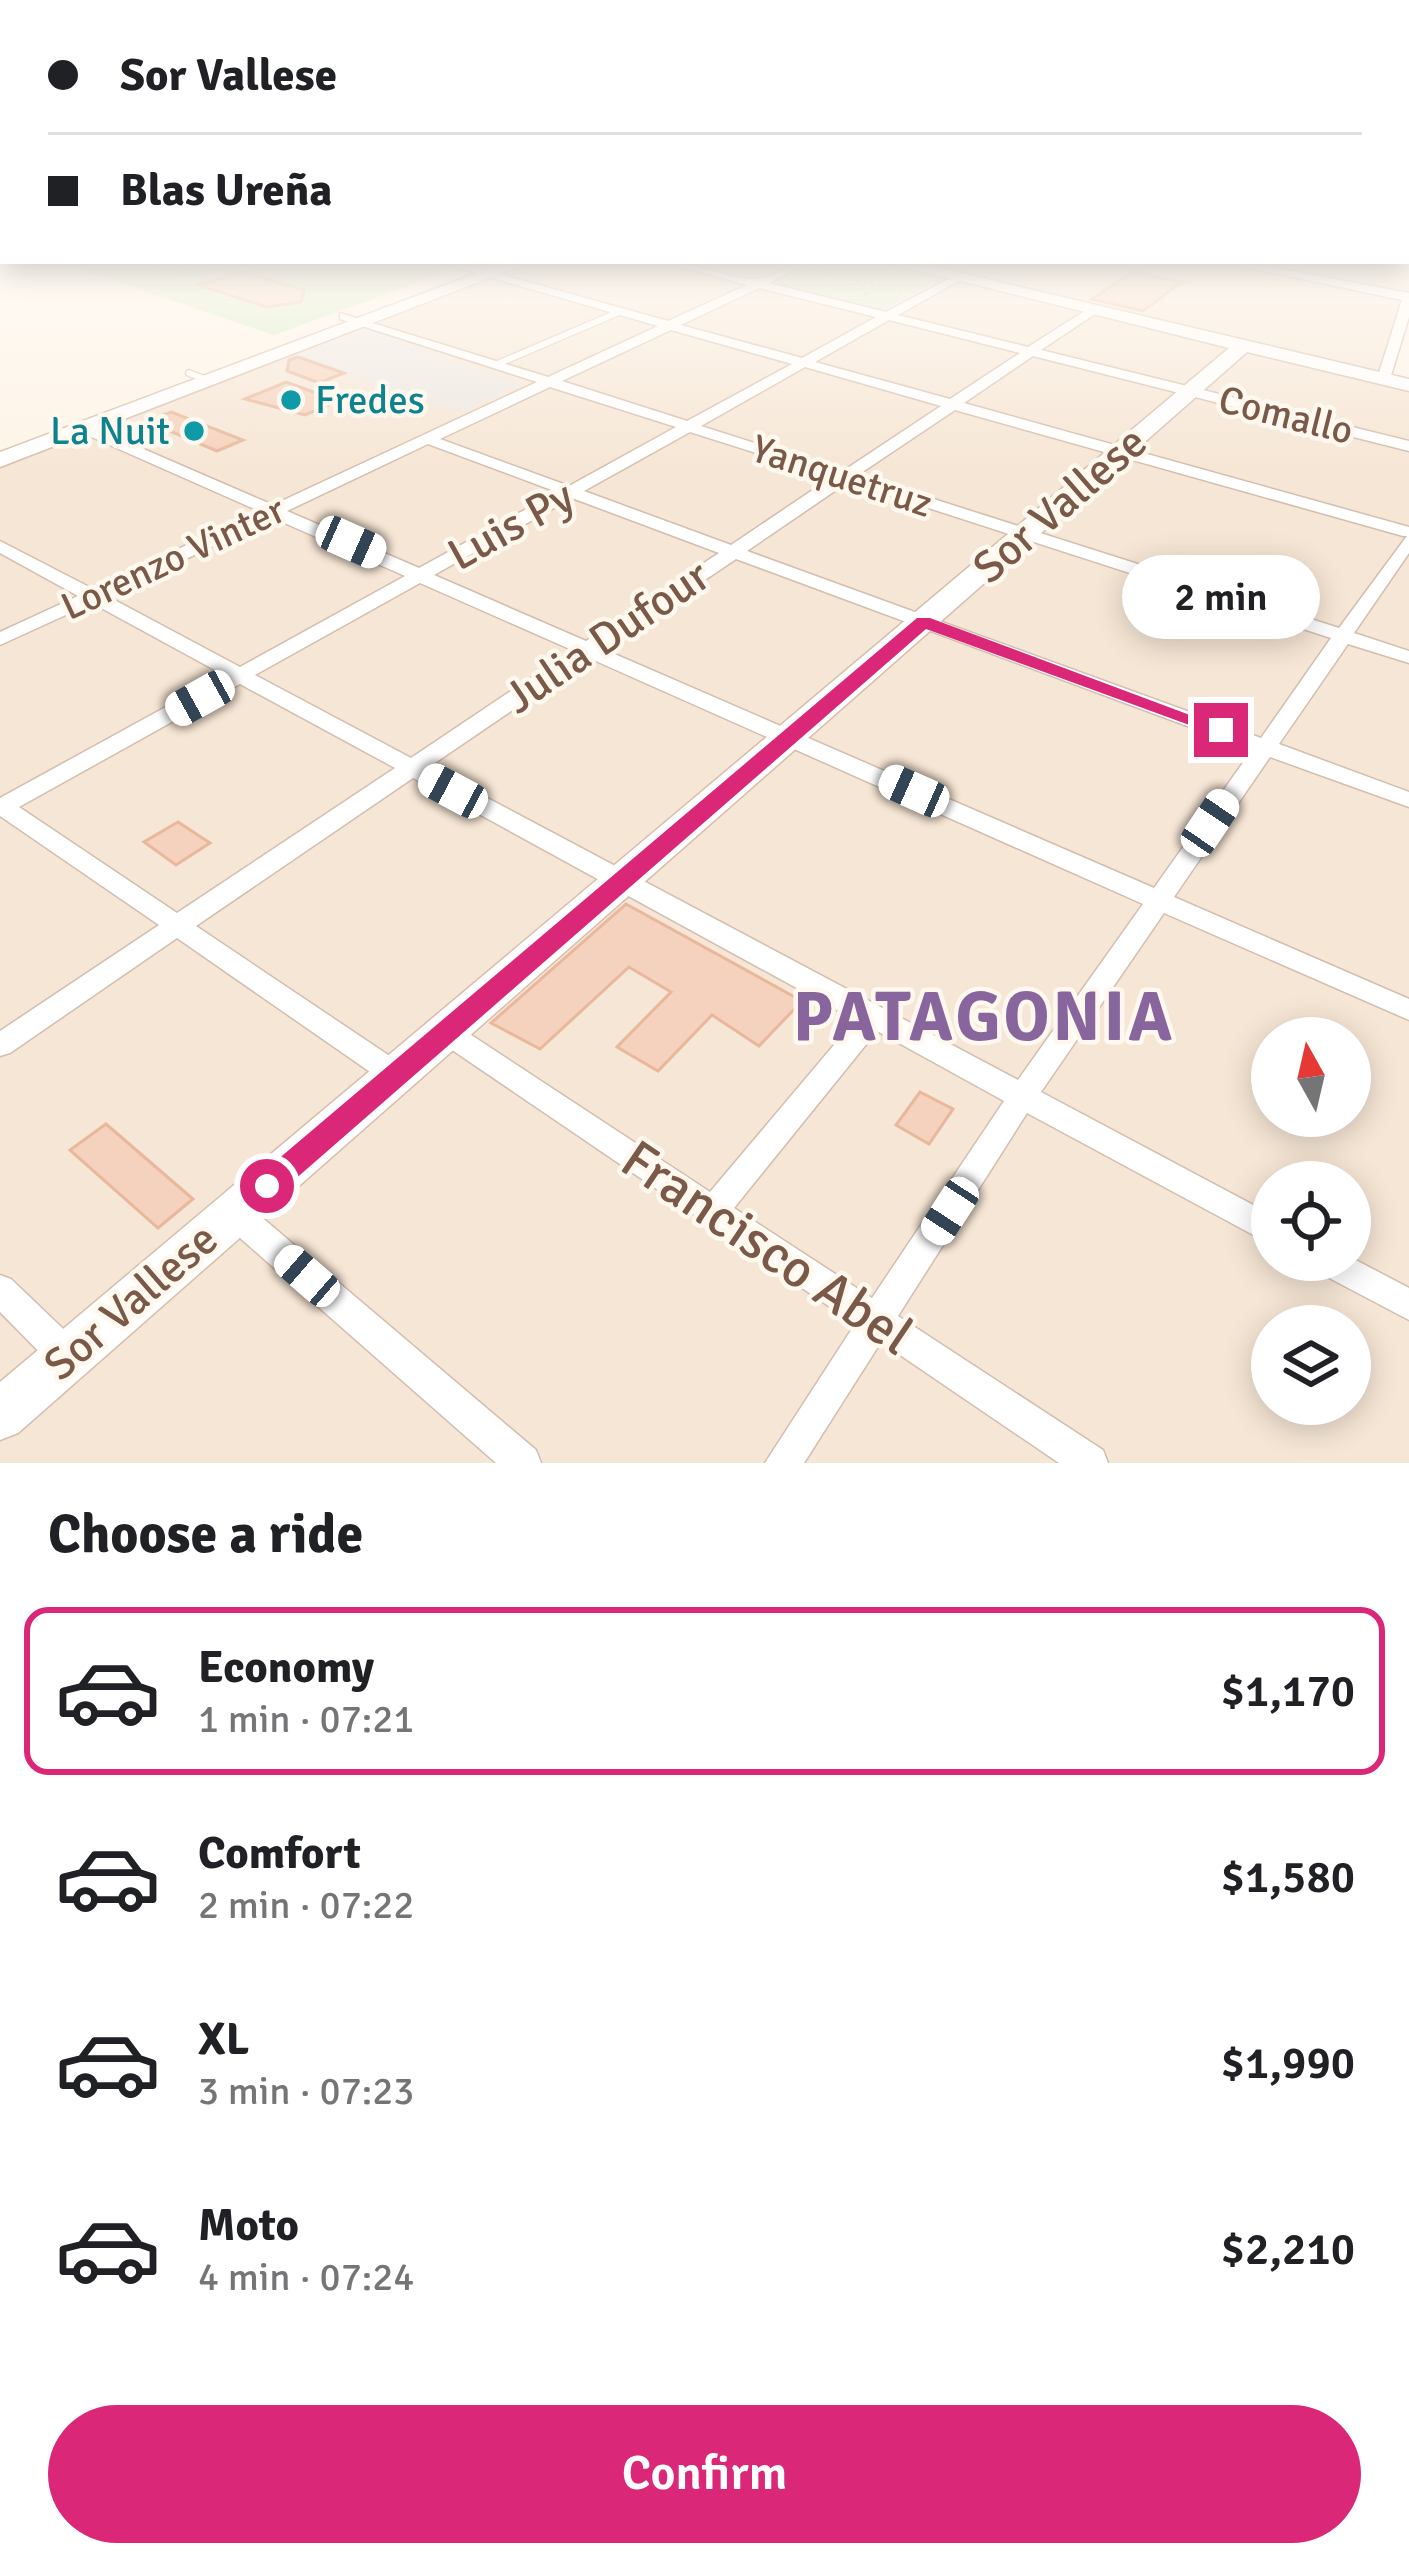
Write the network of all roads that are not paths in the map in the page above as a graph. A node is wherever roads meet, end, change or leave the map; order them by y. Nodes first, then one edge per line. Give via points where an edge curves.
1 (318, 331) edge
2 (393, 331) edge
3 (574, 331) edge
4 (660, 331) edge
5 (703, 331) edge
6 (860, 331) edge
7 (950, 331) edge
8 (1060, 331) edge
9 (1190, 331) edge
10 (1399, 331) edge
11 (1245, 344) junction
12 (1029, 351) junction
13 (808, 360) junction
14 (495, 365) junction
15 (198, 377) junction
16 (1384, 379) junction
17 (548, 382) junction
18 (1409, 385) edge
19 (1192, 391) junction
20 (954, 400) junction
21 (83, 428) junction
22 (690, 428) junction
23 (427, 440) junction
24 (0, 442) edge
25 (1409, 446) edge
26 (1126, 448) junction
27 (0, 460) edge
28 (845, 477) junction
29 (572, 493) junction
30 (278, 510) junction
31 (1409, 520) edge
32 (1025, 534) junction
33 (1409, 536) edge
34 (0, 546) edge
35 (733, 552) junction
36 (424, 575) junction
37 (90, 596) junction
38 (923, 622) junction
39 (1343, 636) junction
40 (0, 639) edge
41 (591, 648) junction
42 (1409, 657) edge
43 (239, 676) junction
44 (792, 736) junction
45 (1263, 746) junction
46 (411, 769) junction
47 (1409, 800) edge
48 (1, 806) edge
49 (621, 882) junction
50 (1157, 900) junction
51 (177, 926) junction
52 (1409, 1010) edge
53 (873, 1017) junction
54 (446, 1033) junction
55 (0, 1045) edge
56 (396, 1076) junction
57 (1022, 1096) junction
58 (714, 1210) junction
59 (235, 1214) junction
60 (1251, 1220) edge
61 (1364, 1281) edge
62 (0, 1290) edge
63 (1409, 1305) edge
64 (877, 1325) junction
65 (68, 1357) junction
66 (0, 1415) edge
67 (524, 1463) edge
68 (783, 1463) edge
69 (1090, 1463) edge

1 - 15 street
2 - 14 street, Yanquetruz
3 - 14 lane
4 - 17 street, Lorenzo Vinter
5 - 13 street
6 - 13 street, Luis Py
7 - 12 street, Comallo
8 - 12 street, Julia Dufour
9 - 11 street
10 - 16 street
11 - 16 street
11 - 19 street, Sor Vallese
12 - 19 street, Comallo
12 - 20 street, Julia Dufour
13 - 20 street
13 - 22 street, Luis Py
14 - 17 street, Yanquetruz
15 - 21 street
15 - 24 street
16 - 18 street
17 - 22 street, Yanquetruz
17 - 23 street, Lorenzo Vinter
19 - 25 street, Comallo
19 - 26 street, Sor Vallese
20 - 26 street
20 - 28 street, Julia Dufour
21 - 27 street
21 - 30 street
22 - 28 street, Yanquetruz
22 - 29 street, Luis Py
23 - 29 street
23 - 30 street, Lorenzo Vinter
26 - 31 street
26 - 32 street, Sor Vallese
26 - 33 street
28 - 32 street, Yanquetruz
28 - 35 street, Julia Dufour
29 - 35 street
29 - 36 street, Luis Py
30 - 36 street
30 - 37 street, Lorenzo Vinter
32 - 38 street, Sor Vallese
32 - 39 street, Yanquetruz
33 - 39 street
34 - 37 street
35 - 38 street
35 - 41 street, Julia Dufour
36 - 41 street
36 - 43 street, Luis Py
37 - 40 street, Lorenzo Vinter
37 - 43 street
38 - 44 street, Sor Vallese
38 - 45 street
39 - 42 street, Yanquetruz
39 - 45 street
41 - 44 street
41 - 46 street, Julia Dufour
43 - 46 street
43 - 48 street, Luis Py
44 - 49 street, Sor Vallese
44 - 50 street
45 - 47 street
45 - 50 street
46 - 49 street
46 - 51 street, Julia Dufour
48 - 51 street
49 - 53 street
49 - 54 street, Sor Vallese
50 - 52 street
50 - 57 street
51 - 55 street, Julia Dufour
51 - 56 street
53 - 57 street
53 - 58 street
54 - 56 street, Sor Vallese
54 - 58 street, Francisco Abel
56 - 59 street, Sor Vallese
57 - 60 street
57 - 64 street
58 - 64 street, Francisco Abel
59 - 65 street, Sor Vallese
59 - 67 street
61 - 63 street
62 - 65 street
64 - 68 street
64 - 69 street, Francisco Abel
65 - 66 street, Sor Vallese

